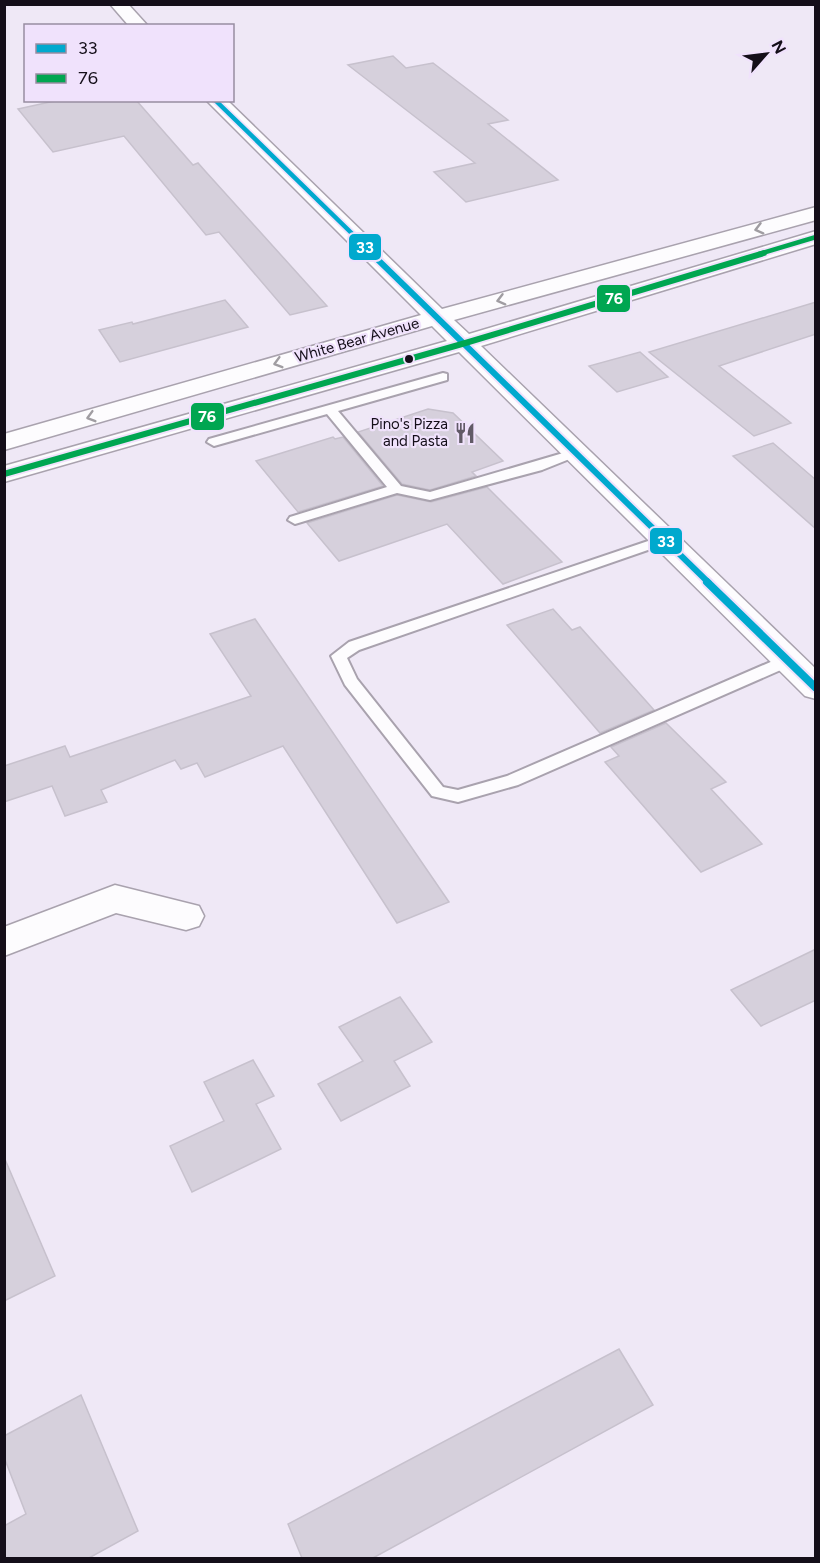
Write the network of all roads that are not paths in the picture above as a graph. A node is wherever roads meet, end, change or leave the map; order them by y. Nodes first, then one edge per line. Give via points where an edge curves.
1 (118, 4) edge
2 (138, 24) edge
3 (218, 102) edge
4 (816, 213) edge
5 (816, 237) edge
6 (435, 318) junction
7 (462, 344) junction
8 (443, 377) dead end
9 (330, 409) junction
10 (4, 442) edge
11 (214, 442) dead end
12 (575, 454) junction
13 (4, 474) edge
14 (396, 489) junction
15 (295, 520) dead end
16 (663, 540) junction
17 (787, 661) junction
18 (816, 688) edge
19 (186, 916) dead end
20 (4, 942) edge

1 - 2 main road
3 - 6 main road
4 -> 6 main road, White Bear Avenue
5 - 7 main road, White Bear Avenue
6 - 7 main road
6 -> 10 main road, White Bear Avenue
7 - 12 main road
7 - 13 main road, White Bear Avenue
8 - 9 lane
9 - 11 lane
9 - 14 lane
12 - 14 lane via 430,496
12 - 16 main road
14 - 15 lane
16 - 17 main road
16 - 17 lane via 354,645 339,656 350,681 438,792 458,796 512,781
17 - 18 main road
19 - 20 main road via 115,899

